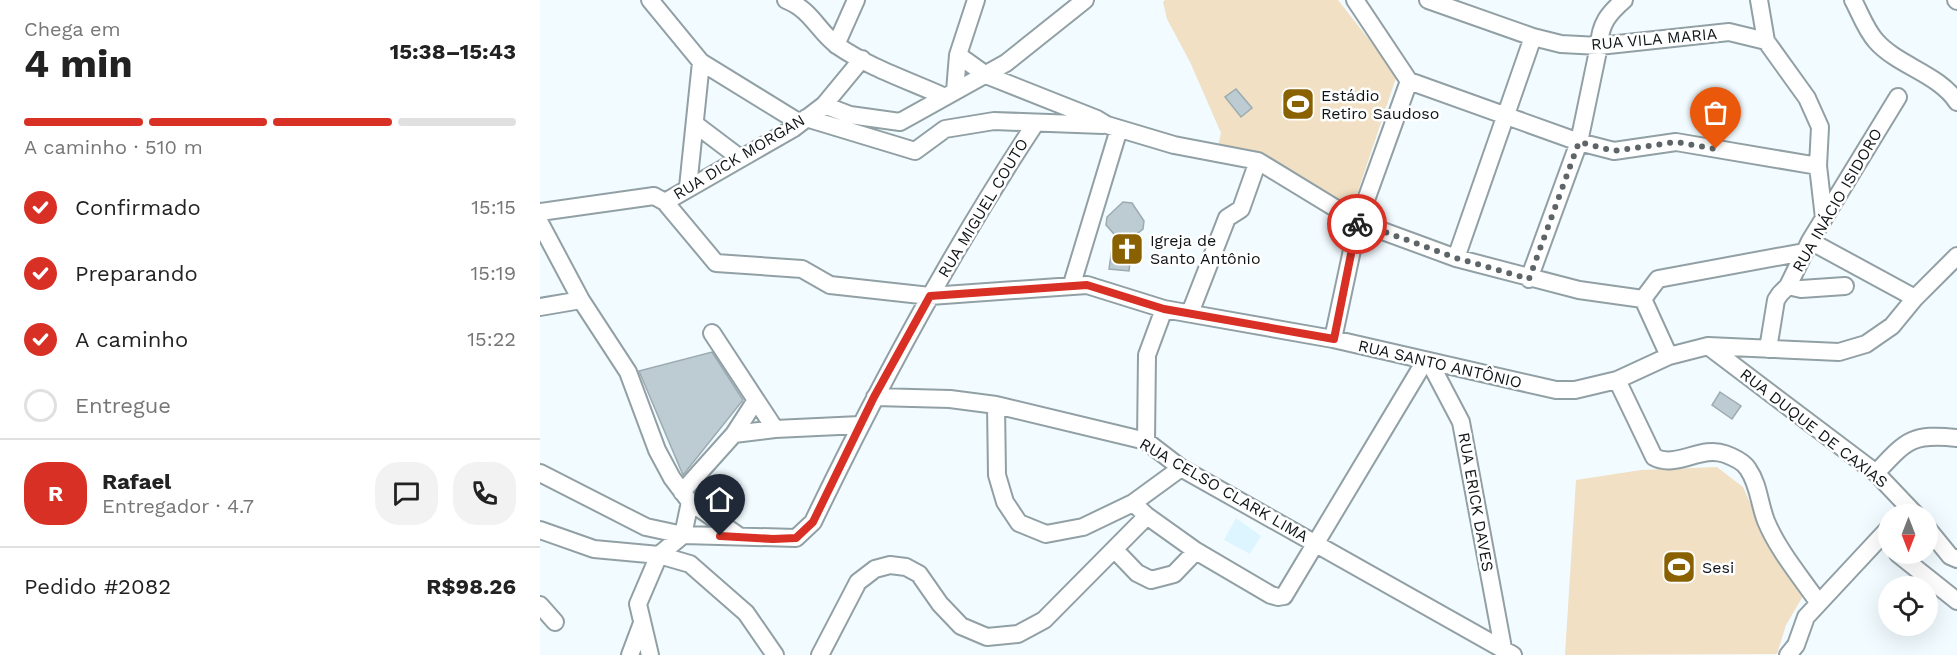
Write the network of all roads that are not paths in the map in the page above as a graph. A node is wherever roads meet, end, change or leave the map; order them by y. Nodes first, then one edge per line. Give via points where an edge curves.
1 (650, 0) edge
2 (786, 0) edge
3 (856, 0) edge
4 (976, 0) edge
5 (1085, 0) edge
6 (1355, 0) edge
7 (1428, 0) edge
8 (1624, 0) edge
9 (1759, 0) edge
10 (1853, 0) edge
11 (1533, 37) junction
12 (1766, 41) junction
13 (836, 45) junction
14 (1599, 46) junction
15 (958, 55) junction
16 (862, 59) junction
17 (701, 62) junction
18 (986, 75) junction
19 (1409, 81) junction
20 (918, 84) junction
21 (950, 94) junction
22 (1898, 97) dead end
23 (1957, 102) edge
24 (824, 105) junction
25 (1506, 117) junction
26 (803, 121) junction
27 (900, 122) junction
28 (694, 124) junction
29 (1035, 124) junction
30 (1113, 127) junction
31 (1579, 142) junction
32 (741, 158) junction
33 (1258, 161) junction
34 (1818, 166) junction
35 (688, 186) junction
36 (665, 202) junction
37 (540, 212) edge
38 (1824, 218) junction
39 (1358, 222) junction
40 (540, 223) edge
41 (1807, 246) junction
42 (1957, 256) edge
43 (1456, 258) junction
44 (1950, 272) edge
45 (1529, 279) junction
46 (1072, 285) junction
47 (1788, 286) junction
48 (1845, 286) dead end
49 (930, 296) junction
50 (1915, 298) junction
51 (1643, 299) junction
52 (581, 300) junction
53 (540, 307) edge
54 (1164, 309) junction
55 (1190, 313) junction
56 (712, 333) dead end
57 (1334, 339) junction
58 (1708, 346) junction
59 (1768, 350) junction
60 (1669, 356) junction
61 (1427, 362) junction
62 (1617, 380) junction
63 (874, 397) junction
64 (756, 400) junction
65 (996, 405) junction
66 (860, 425) junction
67 (775, 429) junction
68 (734, 434) junction
69 (1957, 438) edge
70 (1146, 441) junction
71 (1181, 468) junction
72 (540, 473) edge
73 (1876, 473) junction
74 (686, 497) junction
75 (1133, 503) junction
76 (1902, 504) edge
77 (1147, 516) junction
78 (540, 530) edge
79 (683, 535) junction
80 (739, 536) junction
81 (1938, 541) edge
82 (1316, 543) junction
83 (1878, 546) edge
84 (1115, 550) junction
85 (1196, 551) junction
86 (659, 555) junction
87 (1957, 560) edge
88 (1911, 564) edge
89 (1957, 601) edge
90 (1818, 602) junction
91 (540, 605) edge
92 (555, 622) dead end
93 (642, 622) junction
94 (1508, 652) edge
95 (630, 655) edge
96 (650, 655) edge
97 (775, 655) edge
98 (819, 655) edge
99 (1788, 655) edge

1 - 17 street
2 - 13 street via 800,5
3 - 13 street
4 - 15 street
5 - 18 street
6 - 19 street
7 - 11 street, RUA VILA MARIA
8 - 14 street via 1609,13 1600,30
9 - 12 street
10 - 23 street via 1876,40 1907,66 1950,91
11 - 14 street, RUA VILA MARIA via 1561,44
11 - 25 street
12 - 14 street, RUA VILA MARIA via 1729,32
12 - 34 street via 1807,98 1820,127
13 - 16 street
14 - 31 street
15 - 18 street
15 - 21 street
16 - 20 street
16 - 24 street, RUA DICK MORGAN
17 - 26 street
17 - 28 street
18 - 21 street
18 - 30 street
19 - 25 street
19 - 39 street
20 - 21 street
20 - 27 street via 916,100
21 - 27 street
22 - 38 street, RUA INÁCIO ISIDORO
24 - 26 street, RUA DICK MORGAN
24 - 27 street via 849,115
25 - 31 street
25 - 43 street
26 - 29 street via 915,151 945,129 994,121
26 - 32 street, RUA DICK MORGAN
28 - 32 street
28 - 35 street
29 - 30 street
29 - 49 street, RUA MIGUEL COUTO
30 - 33 street via 1174,146
30 - 46 street
31 - 34 street via 1614,151 1676,142
31 - 45 street
32 - 35 street, RUA DICK MORGAN
33 - 39 street
33 - 55 street via 1241,209 1227,218
34 - 38 street
35 - 36 street, RUA DICK MORGAN
36 - 37 street via 654,196
36 - 49 street, RUA SANTO ANTÔNIO via 716,262 802,269 830,285
38 - 41 street, RUA INÁCIO ISIDORO
39 - 43 street
39 - 57 street
40 - 52 street
41 - 47 street, RUA INÁCIO ISIDORO
41 - 50 street
41 - 51 street via 1658,279
42 - 44 street, RUA SANTO ANTÔNIO
43 - 45 street
44 - 50 street, RUA SANTO ANTÔNIO
45 - 51 street
46 - 49 street, RUA SANTO ANTÔNIO
46 - 54 street, RUA SANTO ANTÔNIO via 1087,285
47 - 48 street, RUA INÁCIO ISIDORO
47 - 59 street via 1776,300
49 - 63 street, RUA MIGUEL COUTO
50 - 59 street, RUA SANTO ANTÔNIO via 1892,326 1866,344 1839,352
51 - 60 street
52 - 53 street
52 - 74 street via 628,372 657,450
54 - 55 street, RUA SANTO ANTÔNIO
54 - 70 street via 1147,355
55 - 57 street, RUA SANTO ANTÔNIO
56 - 64 street
57 - 61 street, RUA SANTO ANTÔNIO
58 - 59 street, RUA SANTO ANTÔNIO
58 - 60 street, RUA SANTO ANTÔNIO
58 - 73 street, RUA DUQUE DE CAXIAS
60 - 62 street, RUA SANTO ANTÔNIO
61 - 62 street, RUA SANTO ANTÔNIO via 1556,390 1575,390
61 - 82 street
61 - 94 street, RUA ERICK DAVES via 1461,422
62 - 90 street via 1654,457 1670,461 1706,451 1718,452 1747,466 1770,529
63 - 65 street, RUA CELSO CLARK LIMA
63 - 66 street, RUA MIGUEL COUTO
64 - 67 street
64 - 68 street
65 - 70 street, RUA CELSO CLARK LIMA
65 - 75 street via 997,475 1005,502 1019,523 1046,534 1065,532
66 - 67 street
66 - 80 street, RUA MIGUEL COUTO via 813,522 796,538
67 - 68 street
68 - 74 street
69 - 73 street via 1926,437 1904,443
70 - 71 street, RUA CELSO CLARK LIMA
71 - 75 street
71 - 82 street, RUA CELSO CLARK LIMA
72 - 79 street, RUA MIGUEL COUTO via 646,527
73 - 76 street, RUA DUQUE DE CAXIAS
74 - 79 street
74 - 80 street
75 - 77 street
77 - 84 street
77 - 85 street
78 - 86 street via 594,549
79 - 80 street, RUA MIGUEL COUTO
79 - 86 street
81 - 87 street
82 - 85 street via 1284,596 1271,595
82 - 94 street, RUA CELSO CLARK LIMA
83 - 90 street
84 - 85 street via 1137,573 1151,580 1174,574
84 - 98 street via 1044,620 1018,634 987,637 961,626 919,574 906,567 875,569 858,582
86 - 93 street via 638,604
86 - 97 street via 690,564 746,613
88 - 89 street
90 - 99 street via 1806,617
91 - 92 street
93 - 95 street
93 - 96 street

